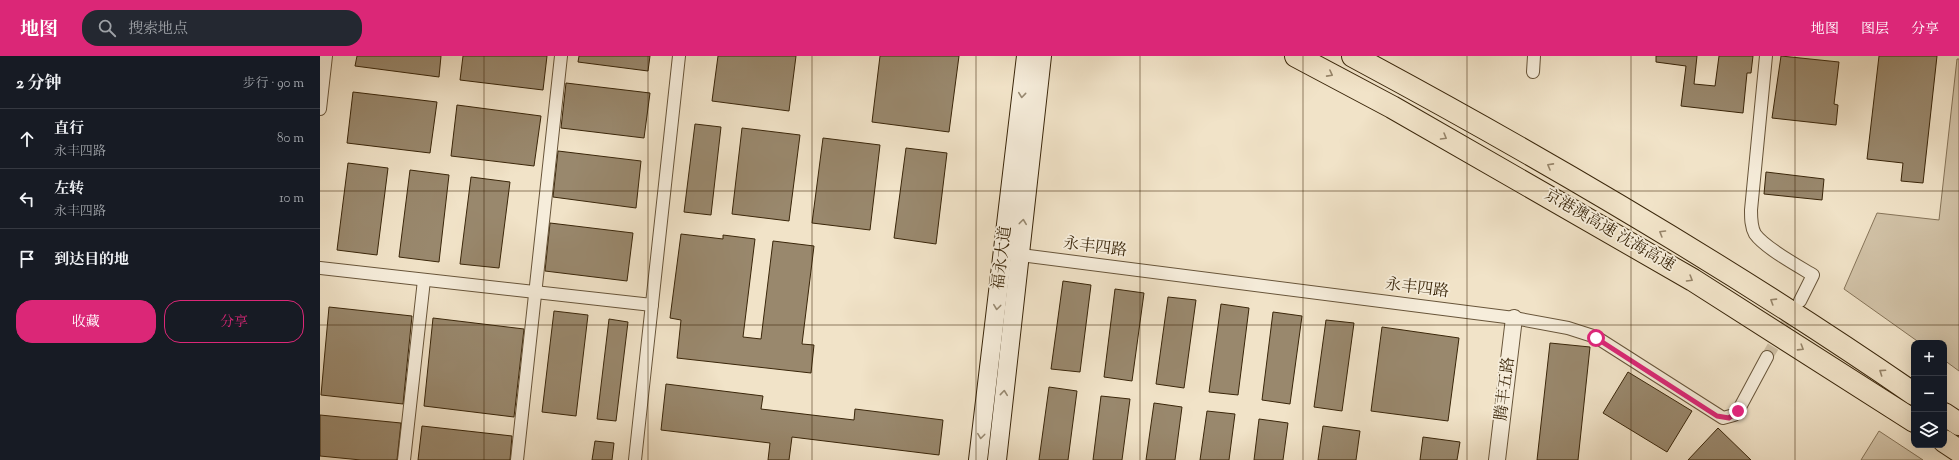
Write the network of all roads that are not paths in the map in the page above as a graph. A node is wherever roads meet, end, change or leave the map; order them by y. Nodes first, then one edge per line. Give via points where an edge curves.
1 (326, 56) edge
2 (561, 56) edge
3 (679, 56) edge
4 (1026, 56) edge
5 (1042, 56) edge
6 (1296, 56) edge
7 (1352, 56) edge
8 (1534, 56) edge
9 (1766, 56) edge
10 (1532, 72) dead end
11 (320, 109) edge
12 (1012, 254) junction
13 (320, 268) edge
14 (424, 280) junction
15 (536, 292) junction
16 (1800, 302) tunnel mouth
17 (652, 304) junction
18 (1514, 318) junction
19 (1767, 357) tunnel mouth
20 (1911, 392) edge
21 (1947, 416) edge
22 (1911, 419) edge
23 (1959, 424) edge
24 (1947, 443) edge
25 (1959, 451) edge
26 (404, 460) edge
27 (517, 460) edge
28 (635, 460) edge
29 (978, 460) edge
30 (997, 460) edge
31 (1497, 460) edge

1 - 11 street
2 - 15 street
3 - 17 street
4 -> 12 main road, 福永大道
12 -> 5 main road, 福永大道
6 -> 22 highway, 京港澳高速 沈海高速 via 1406,115 1693,280
20 -> 7 highway, 京港澳高速 沈海高速 via 1839,342 1706,258 1561,172
8 - 10 street
9 - 16 street via 1751,210 1752,224 1755,234 1764,243 1813,275
12 - 18 street, 永丰四路
12 -> 29 main road, 福永大道
30 -> 12 main road, 福永大道
13 - 14 street
14 - 15 street
14 - 26 street
15 - 17 street
15 - 27 street
17 - 28 street
18 - 19 street, 永丰四路 via 1568,328 1596,338 1723,418 1738,411
18 - 31 street, 腾丰五路
21 - 23 highway
24 - 25 highway

